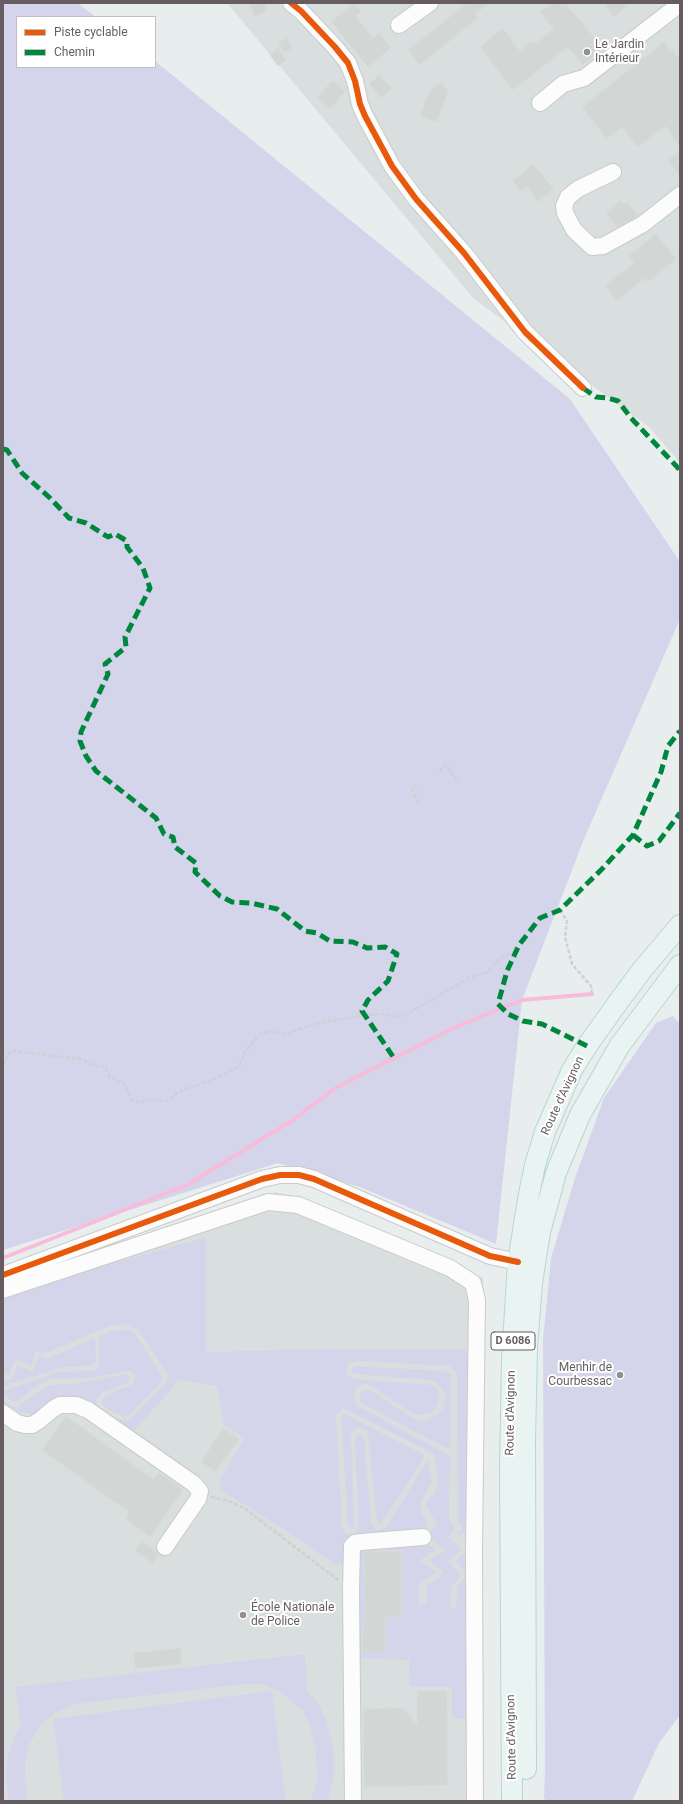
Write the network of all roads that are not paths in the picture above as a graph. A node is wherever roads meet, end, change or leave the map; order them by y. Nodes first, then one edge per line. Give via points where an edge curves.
1 (430, 3) edge
2 (680, 4) edge
3 (296, 7) edge
4 (399, 25) dead end
5 (540, 103) dead end
6 (613, 172) dead end
7 (680, 195) edge
8 (583, 388) dead end
9 (680, 925) edge
10 (680, 965) edge
11 (518, 1262) junction
12 (3, 1275) edge
13 (3, 1290) edge
14 (3, 1413) edge
15 (423, 1537) dead end
16 (165, 1547) dead end
17 (352, 1801) edge
18 (476, 1801) edge
19 (512, 1801) edge
20 (526, 1801) edge

1 - 4 street
2 - 5 street via 584,78 563,84
3 - 8 street via 348,63 365,116 392,166 416,199 464,253 525,332
6 - 7 street via 578,189 568,197 564,206 574,230 592,247 603,246 643,224
9 - 11 main road, Route d'Avignon / D 6086 via 623,995 572,1070 545,1132 535,1165
10 - 20 main road, Route d'Avignon / D 6086 via 620,1045 580,1115 556,1173 540,1232 532,1283 526,1364
11 - 12 street via 490,1256 314,1179 299,1175 280,1175 262,1179
11 - 19 main road, Route d'Avignon / D 6086 via 512,1359 510,1468
13 - 18 street via 268,1202 298,1205 457,1272 473,1283 477,1300 470,1550
14 - 16 street via 25,1426 32,1425 60,1405 76,1405 88,1410 194,1484 200,1491 198,1499
15 - 17 street via 355,1543 351,1550

